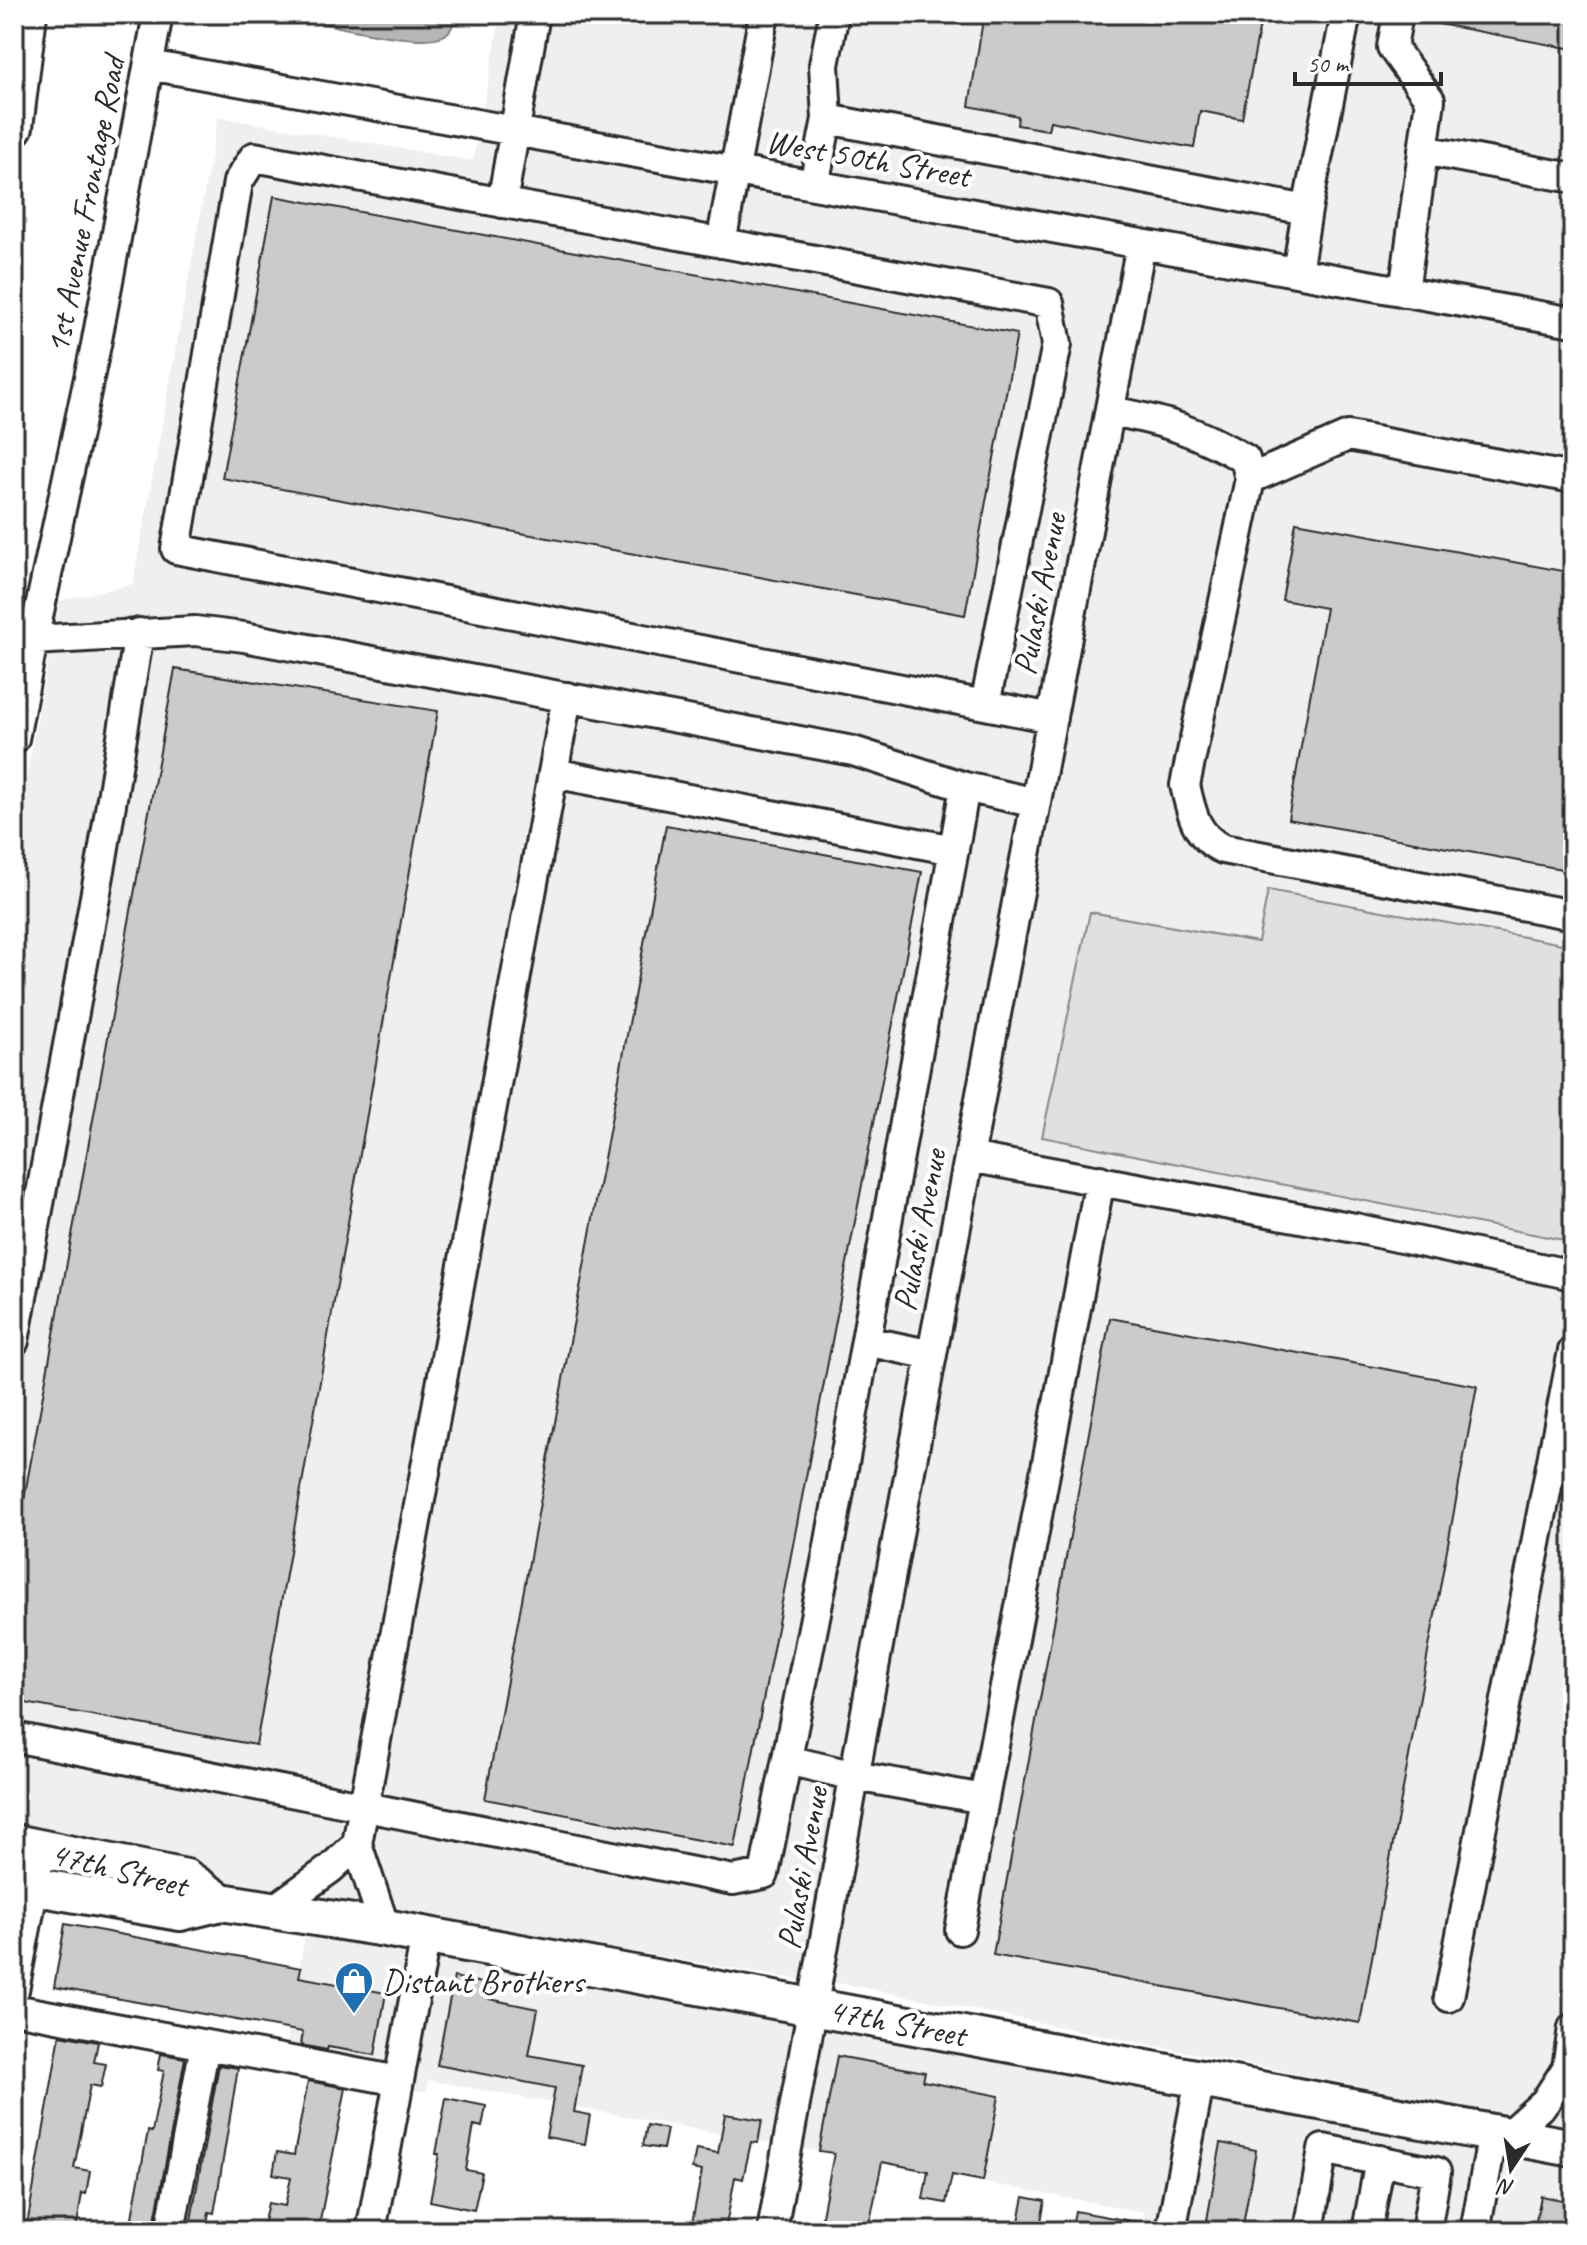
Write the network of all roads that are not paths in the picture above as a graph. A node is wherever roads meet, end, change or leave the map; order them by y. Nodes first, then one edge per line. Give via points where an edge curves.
1 (28, 14) edge
2 (158, 14) edge
3 (535, 14) edge
4 (764, 14) edge
5 (834, 14) edge
6 (1346, 14) edge
7 (1398, 14) edge
8 (149, 65) junction
9 (827, 119) junction
10 (14, 127) edge
11 (515, 131) junction
12 (1423, 150) junction
13 (733, 170) junction
14 (1573, 178) edge
15 (814, 185) junction
16 (502, 203) junction
17 (1307, 210) junction
18 (721, 243) junction
19 (1141, 244) junction
20 (1297, 272) junction
21 (1404, 292) junction
22 (1573, 322) edge
23 (1110, 411) junction
24 (1573, 478) edge
25 (1250, 479) junction
26 (139, 633) junction
27 (33, 640) junction
28 (567, 697) junction
29 (985, 705) junction
30 (1052, 718) junction
31 (14, 739) edge
32 (553, 773) junction
33 (965, 787) junction
34 (1036, 803) junction
35 (954, 850) junction
36 (1573, 915) edge
37 (969, 1157) junction
38 (1100, 1180) junction
39 (24, 1225) edge
40 (1573, 1277) edge
41 (14, 1341) edge
42 (866, 1341) junction
43 (1573, 1351) edge
44 (932, 1355) junction
45 (14, 1737) edge
46 (787, 1760) junction
47 (855, 1776) junction
48 (984, 1799) junction
49 (365, 1806) junction
50 (357, 1844) junction
51 (28, 1846) edge
52 (24, 1885) edge
53 (221, 1902) junction
54 (273, 1910) junction
55 (385, 1928) junction
56 (960, 1930) dead end
57 (426, 1935) junction
58 (14, 1990) edge
59 (1449, 1997) dead end
60 (814, 2007) junction
61 (14, 2009) edge
62 (1573, 2028) edge
63 (205, 2045) junction
64 (1571, 2076) edge
65 (1200, 2079) junction
66 (399, 2081) junction
67 (1500, 2135) junction
68 (1573, 2148) edge
69 (1380, 2160) junction
70 (170, 2231) edge
71 (371, 2231) edge
72 (772, 2231) edge
73 (1171, 2231) edge
74 (1309, 2231) edge
75 (1367, 2231) edge
76 (1426, 2231) edge
77 (1475, 2231) edge

1 - 10 main road
2 - 8 street, 1st Avenue Frontage Road
3 - 11 street
4 - 13 street
5 - 9 street via 824,65
6 - 17 street
7 - 12 street via 1392,47 1430,100
8 - 11 street, West 50th Street
8 - 27 street, 1st Avenue Frontage Road
9 - 15 street
9 - 17 street
11 - 13 street, West 50th Street
11 - 16 street
12 - 14 street
12 - 21 street
13 - 15 street, West 50th Street
13 - 18 street
15 - 19 street, West 50th Street
16 - 18 street
16 - 29 street via 254,157 238,182 176,549
17 - 20 street
18 - 29 street via 1049,303 1057,344
19 - 20 street, West 50th Street
19 - 23 street, Pulaski Avenue
20 - 21 street, West 50th Street
21 - 22 street, West 50th Street
23 - 25 street via 1161,420 1207,437 1245,459
23 - 30 street, Pulaski Avenue
24 - 25 street via 1348,436
25 - 36 street via 1185,785 1193,819 1208,843
26 - 27 street
26 - 28 street via 195,631 244,637
26 - 39 street via 102,859
27 - 31 street, 1st Avenue Frontage Road
28 - 32 street
28 - 33 street via 853,751
29 - 30 street
30 - 34 street, Pulaski Avenue
32 - 35 street
32 - 49 street
33 - 34 street
33 - 35 street
34 - 37 street, Pulaski Avenue
35 - 42 street
37 - 38 street
37 - 44 street, Pulaski Avenue
38 - 40 street via 1370,1231
38 - 48 street
39 - 41 street
42 - 44 street
42 - 46 street
43 - 59 street
44 - 47 street, Pulaski Avenue
45 - 49 street
46 - 47 street
46 - 49 street via 764,1874 733,1880
47 - 48 street
47 - 60 street, Pulaski Avenue
48 - 56 street
49 - 50 street
50 - 54 street
50 - 55 street
51 - 52 street
51 - 53 main road, 47th Street via 186,1878
52 - 53 main road, 47th Street via 180,1912
52 - 58 street
53 - 54 main road, 47th Street
54 - 55 main road, 47th Street
55 - 57 main road, 47th Street
57 - 60 main road, 47th Street
57 - 66 street
60 - 65 main road, 47th Street
60 - 72 street, Pulaski Avenue
61 - 63 street
62 - 64 street
63 - 66 street
63 - 70 street
64 - 67 street
65 - 67 main road, 47th Street
65 - 73 street
66 - 71 street
67 - 68 main road, 47th Street
67 - 77 street
69 - 74 street via 1323,2149
69 - 75 street
69 - 76 street via 1436,2172

